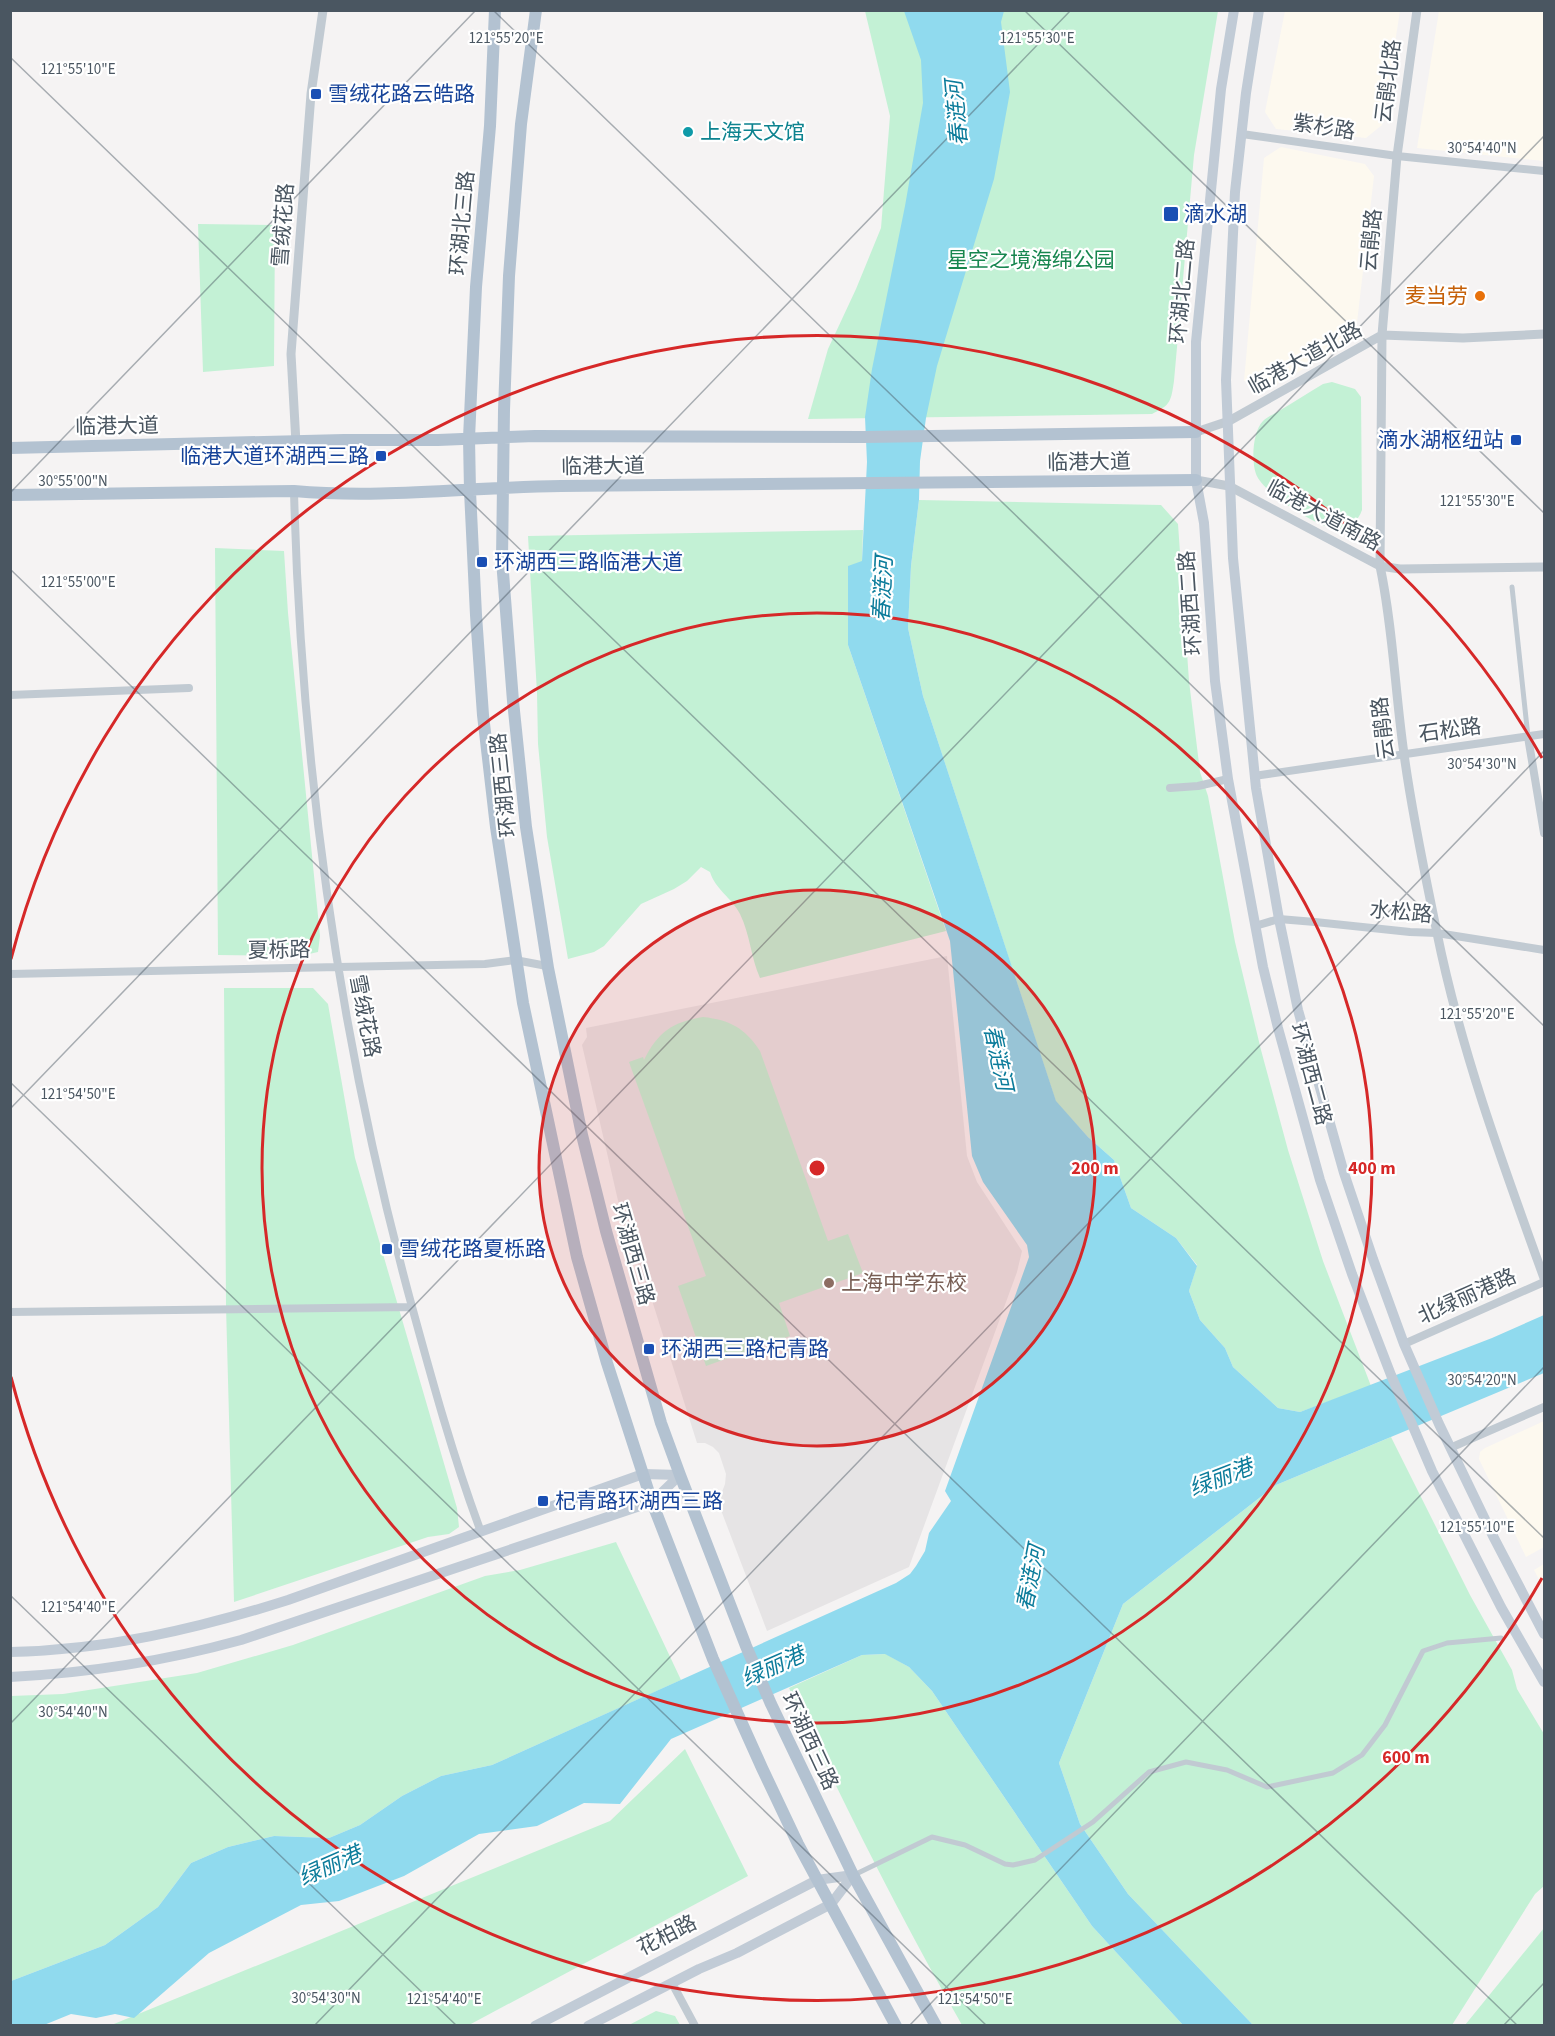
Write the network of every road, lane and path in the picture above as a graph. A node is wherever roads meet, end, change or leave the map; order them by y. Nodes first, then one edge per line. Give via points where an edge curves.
1 (323, 10) edge
2 (495, 10) edge
3 (536, 10) edge
4 (1234, 10) edge
5 (1259, 10) edge
6 (1417, 10) edge
7 (1242, 134) junction
8 (1397, 156) junction
9 (1545, 171) edge
10 (1545, 334) edge
11 (1382, 335) junction
12 (1229, 421) junction
13 (1196, 432) junction
14 (503, 436) junction
15 (469, 438) junction
16 (296, 443) junction
17 (10, 448) edge
18 (1196, 480) junction
19 (1229, 486) junction
20 (502, 489) junction
21 (294, 491) junction
22 (470, 491) junction
23 (10, 495) edge
24 (1380, 566) junction
25 (1545, 567) edge
26 (1512, 587) dead end
27 (189, 688) dead end
28 (10, 695) edge
29 (1545, 734) edge
30 (1528, 737) junction
31 (1404, 755) junction
32 (1254, 777) junction
33 (1228, 779) junction
34 (1170, 788) dead end
35 (1545, 833) edge
36 (1279, 919) junction
37 (1255, 926) junction
38 (1437, 933) junction
39 (1545, 950) edge
40 (515, 960) junction
41 (547, 966) junction
42 (337, 967) junction
43 (10, 974) edge
44 (1545, 1280) edge
45 (412, 1307) junction
46 (10, 1312) edge
47 (1404, 1344) junction
48 (1545, 1407) edge
49 (1450, 1448) junction
50 (643, 1474) junction
51 (680, 1475) junction
52 (652, 1502) junction
53 (481, 1532) junction
54 (1545, 1634) edge
55 (1501, 1638) dead end
56 (10, 1652) edge
57 (10, 1677) edge
58 (1545, 1682) edge
59 (853, 1875) junction
60 (817, 1880) junction
61 (831, 1904) junction
62 (672, 1983) junction
63 (535, 2025) edge
64 (588, 2025) edge
65 (694, 2025) edge
66 (896, 2025) edge
67 (936, 2025) edge

1 - 16 street, 雪绒花路 via 311,94 291,354
2 - 15 main road, 环湖北三路
3 - 14 main road via 521,124 509,276
4 - 13 main road, 环湖北二路 via 1221,89 1196,342
5 - 7 main road
6 - 8 street, 云鹃北路
7 - 8 street, 紫杉路
7 - 12 main road via 1229,286
8 - 9 street, 紫杉路
8 - 11 street, 云鹃路
10 - 11 street, 临港大道北路 via 1463,338
11 - 12 street, 临港大道北路
11 - 24 street, 云鹃路
12 - 13 street, 临港大道北路
12 - 19 main road, 环湖西二路
13 - 14 main road, 临港大道 via 863,437
13 - 18 main road, 环湖西二路
14 - 15 main road, 临港大道
14 - 20 main road, 环湖西三路
15 - 16 main road, 临港大道
15 - 22 main road, 环湖西三路
16 - 17 main road, 临港大道
18 - 19 street, 临港大道南路
18 - 20 main road, 临港大道
18 - 33 main road, 环湖西二路
19 - 24 street, 临港大道南路
19 - 32 main road, 环湖西二路
20 - 22 main road, 临港大道
20 - 41 main road, 环湖西三路 via 502,560 513,701 526,827
21 - 22 main road, 临港大道
21 - 23 main road, 临港大道
21 - 42 street, 雪绒花路 via 306,706
22 - 40 main road, 环湖西三路 via 483,715
24 - 25 street, 临港大道南路
24 - 31 street, 云鹃路 via 1387,597
26 - 30 street
27 - 28 street
29 - 30 street, 石松路
30 - 31 street, 石松路
30 - 35 street
31 - 32 street, 石松路
31 - 38 street, 云鹃路
32 - 36 main road, 环湖西二路
33 - 34 street
33 - 37 main road, 环湖西二路
36 - 37 street, 水松路
36 - 38 street, 水松路
36 - 47 main road, 环湖西二路 via 1298,1010 1344,1173
37 - 58 main road, 环湖西二路 via 1278,1028 1320,1180 1391,1376 1432,1471
38 - 39 street, 水松路
38 - 44 street, 云鹃路 via 1456,1016 1488,1121
40 - 41 street, 夏栎路
40 - 42 street, 夏栎路
40 - 50 main road, 环湖西三路 via 577,1257
41 - 51 main road, 环湖西三路 via 606,1232 661,1423
42 - 43 street, 夏栎路
42 - 45 street, 雪绒花路 via 374,1156
44 - 47 street, 北绿丽港路
45 - 46 street
45 - 53 street, 雪绒花路 via 434,1393
47 - 49 main road, 环湖西二路
48 - 49 street
49 - 54 main road, 环湖西二路
50 - 51 main road
50 - 52 main road, 环湖西三路
50 - 53 main road
51 - 52 main road
51 - 59 main road, 环湖西三路 via 771,1704
52 - 57 main road via 193,1654 120,1667
52 - 60 main road, 环湖西三路 via 713,1659
53 - 56 main road via 288,1600 178,1632 104,1645
55 - 59 street via 1447,1643 1423,1651 1385,1725 1362,1755 1333,1773 1267,1787 1227,1770 1186,1762 1149,1772 1093,1822 1035,1860 1005,1864 965,1845 932,1837
59 - 60 main road, 花柏路
59 - 61 main road
59 - 67 main road, 环湖西三路
60 - 61 main road, 环湖西三路
60 - 63 main road, 花柏路
61 - 62 main road
61 - 66 main road, 环湖西三路
62 - 64 main road
62 - 65 street

